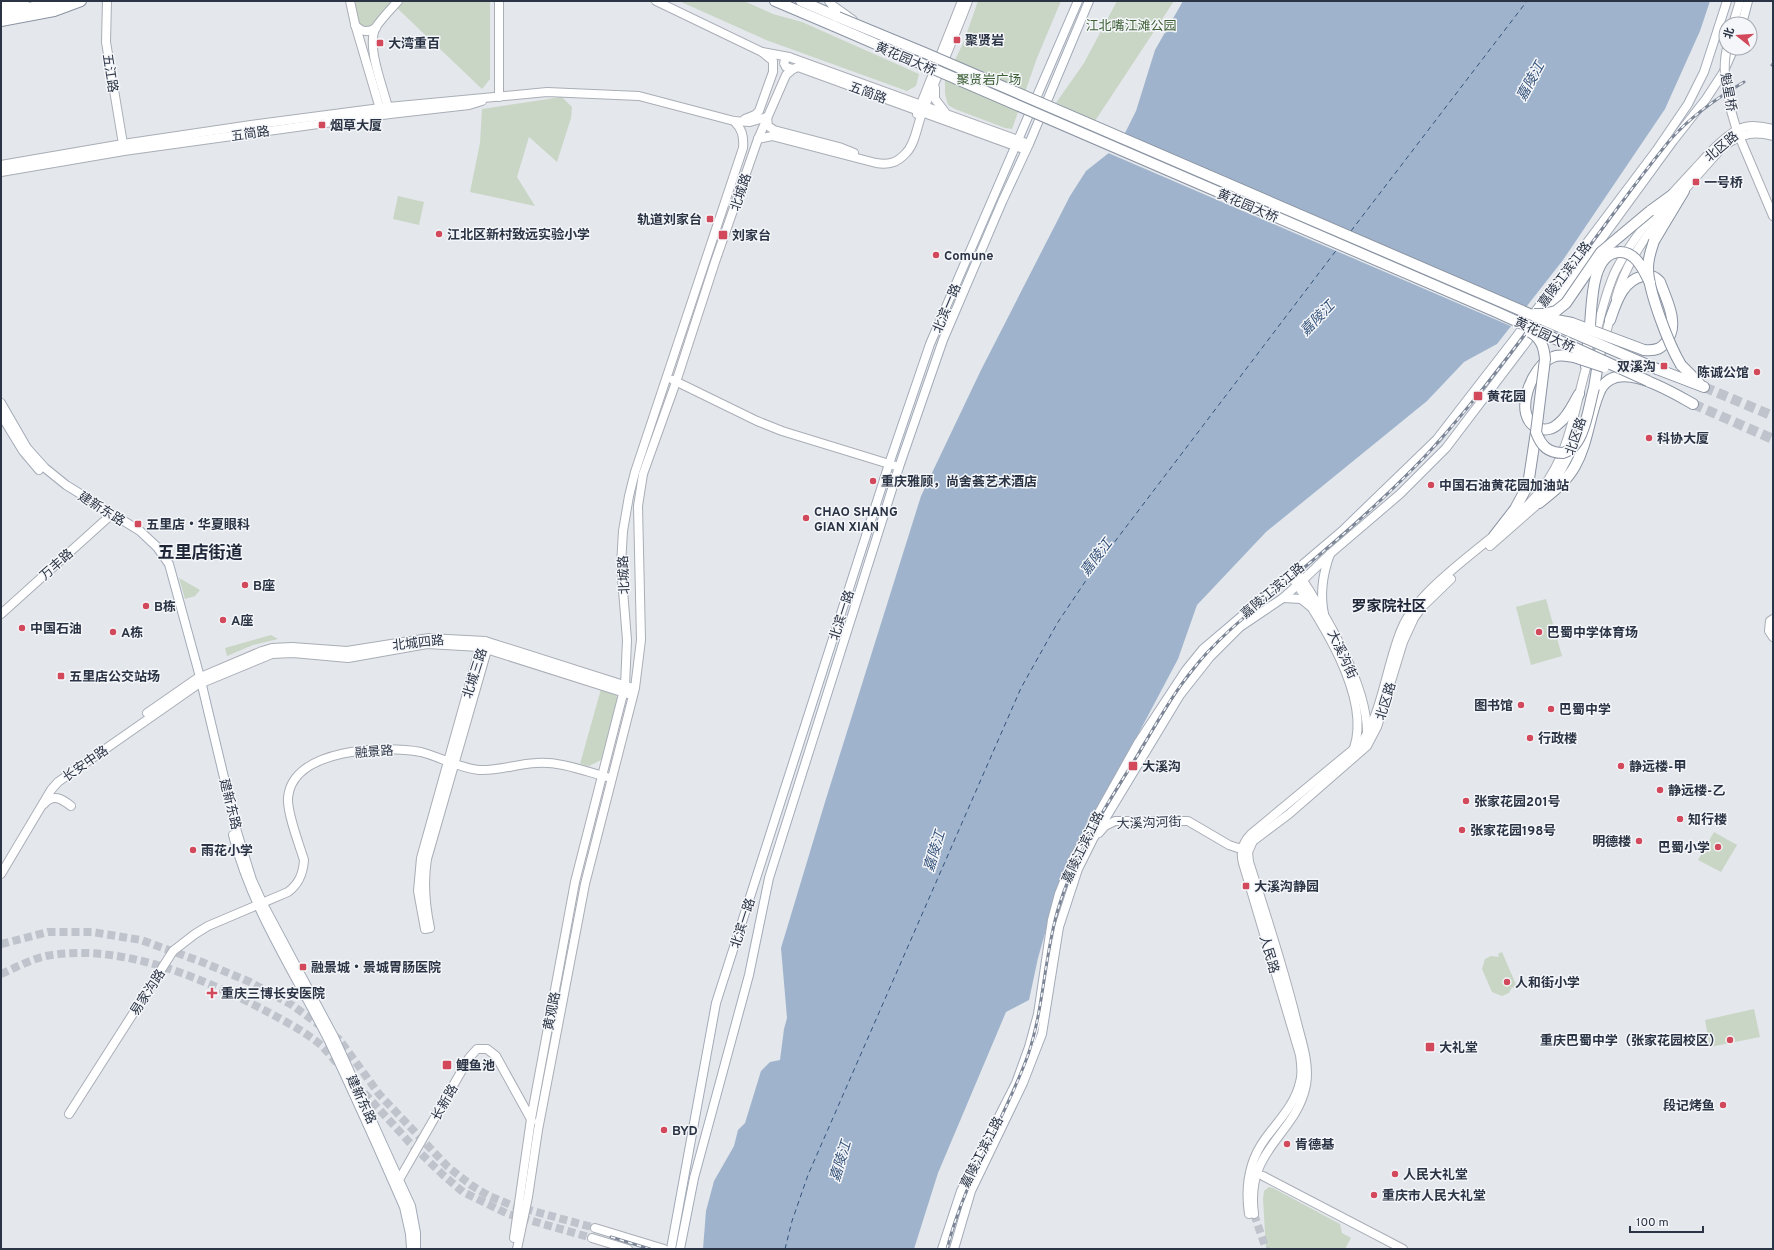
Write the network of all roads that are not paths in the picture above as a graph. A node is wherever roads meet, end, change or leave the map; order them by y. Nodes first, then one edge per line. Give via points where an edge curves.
1 (24, 1) edge
2 (68, 1) edge
3 (81, 1) edge
4 (107, 1) edge
5 (350, 1) edge
6 (398, 1) edge
7 (499, 1) edge
8 (656, 1) edge
9 (775, 1) edge
10 (801, 1) edge
11 (829, 1) edge
12 (962, 1) edge
13 (968, 1) edge
14 (1078, 1) edge
15 (1089, 1) edge
16 (1727, 1) edge
17 (1740, 1) edge
18 (1748, 1) edge
19 (1, 5) edge
20 (52, 7) junction
21 (1, 13) edge
22 (1736, 16) edge
23 (1744, 16) edge
24 (837, 18) junction
25 (1, 21) edge
26 (355, 24) junction
27 (376, 28) junction
28 (762, 52) junction
29 (1726, 56) edge
30 (1730, 56) edge
31 (789, 57) junction
32 (793, 69) junction
33 (936, 80) junction
34 (499, 97) junction
35 (921, 108) junction
36 (385, 111) junction
37 (949, 115) junction
38 (767, 117) junction
39 (734, 121) junction
40 (1773, 129) edge
41 (1738, 133) junction
42 (1773, 136) edge
43 (758, 139) junction
44 (123, 144) junction
45 (1017, 144) junction
46 (1028, 147) junction
47 (1, 165) edge
48 (1, 172) edge
49 (1684, 191) junction
50 (1672, 195) junction
51 (1773, 216) edge
52 (1628, 251) junction
53 (1629, 264) junction
54 (1650, 283) junction
55 (1494, 311) junction
56 (1528, 313) junction
57 (1610, 320) junction
58 (1600, 351) junction
59 (1586, 366) junction
60 (1634, 377) junction
61 (666, 378) junction
62 (1648, 381) junction
63 (676, 382) junction
64 (1579, 394) junction
65 (1, 403) edge
66 (1693, 404) tunnel mouth
67 (1, 415) edge
68 (1536, 432) junction
69 (889, 464) junction
70 (899, 467) junction
71 (1539, 503) junction
72 (110, 516) junction
73 (1494, 536) junction
74 (1331, 553) junction
75 (1293, 572) junction
76 (1300, 583) junction
77 (1283, 598) junction
78 (1312, 608) junction
79 (1, 614) edge
80 (1324, 614) junction
81 (1773, 619) edge
82 (1773, 637) edge
83 (484, 646) junction
84 (198, 681) junction
85 (625, 689) junction
86 (633, 692) junction
87 (1355, 706) junction
88 (1381, 715) junction
89 (1369, 726) junction
90 (1367, 735) junction
91 (1367, 746) junction
92 (1354, 750) junction
93 (450, 761) junction
94 (602, 776) junction
95 (611, 778) junction
96 (71, 806) dead end
97 (39, 811) junction
98 (1093, 840) junction
99 (1251, 844) junction
100 (1242, 848) junction
101 (1, 865) edge
102 (1, 874) edge
103 (260, 905) junction
104 (69, 1114) dead end
105 (531, 1119) junction
106 (538, 1130) junction
107 (1263, 1176) dead end
108 (397, 1184) junction
109 (595, 1228) tunnel mouth
110 (592, 1238) tunnel mouth
111 (411, 1249) edge
112 (416, 1249) edge
113 (512, 1249) edge
114 (517, 1249) edge
115 (628, 1249) edge
116 (664, 1249) edge
117 (671, 1249) edge
118 (680, 1249) edge
119 (942, 1249) edge
120 (954, 1249) edge
121 (1403, 1249) edge

1 - 19 highway
2 - 20 highway
3 - 20 highway
4 - 44 main road, 五江路 via 106,42
5 - 26 main road
6 - 27 main road
7 - 34 main road
8 - 28 main road, 五简路
9 - 24 highway
10 - 24 highway
11 - 24 main road
12 - 35 main road
13 - 33 main road
14 - 45 main road, 北滨一路
15 - 46 main road, 北滨一路
16 - 75 main road, 嘉陵江滨江路 via 1704,72 1688,104 1656,151 1516,337 1437,439 1342,531
17 - 22 main road
18 - 23 main road
20 - 21 highway
20 - 25 highway
24 - 55 highway, 黄花园大桥, bridge
24 - 56 highway, 黄花园大桥, bridge via 861,25
26 - 27 main road via 365,32
26 - 36 main road
27 - 36 main road via 376,62
28 - 31 main road, 五简路
28 - 39 main road, 五简路 via 773,61 774,68 759,111 750,117
29 - 41 main road, 魁星桥, bridge via 1724,81
30 - 74 main road, 嘉陵江滨江路 via 1706,99 1446,448 1400,494
31 - 32 main road via 784,63 786,67
31 - 35 main road, 五简路
32 - 35 main road, 五简路 via 798,67
32 - 38 main road via 786,75
33 - 35 main road
33 - 37 main road via 935,99 940,109
34 - 36 main road, 五简路 via 469,105
34 - 39 main road, 五简路 via 547,92 626,94 651,98
35 - 37 main road, 五简路
35 - 38 main road via 906,147 900,155 886,161 774,130 768,126
35 - 43 main road via 910,148 902,157 890,164 838,154 772,136
35 - 45 main road, 五简路
36 - 44 main road, 五简路
36 - 48 main road, 五简路
37 - 45 main road, 五简路
38 - 39 main road, 五简路 via 750,122
38 - 43 main road, 北城路
39 - 61 main road, 北城路 via 744,134 743,148
40 - 41 main road, 北区路 via 1750,126
41 - 42 main road, 北区路
41 - 49 main road, 北区路
41 - 50 main road, 北区路 via 1715,147
41 - 51 main road, 魁星桥
43 - 63 main road, 北城路
44 - 47 main road, 五简路
45 - 46 main road, 五简路
45 - 69 main road, 北滨一路 via 930,344
46 - 70 main road, 北滨一路 via 943,340
49 - 53 main road, 北区路 via 1648,232
49 - 54 highway, bridge via 1649,254
50 - 52 main road, 北区路
50 - 56 highway, bridge via 1601,252 1566,304 1556,311 1543,314
52 - 53 main road via 1632,248 1635,250
52 - 59 main road, 北区路 via 1612,279
53 - 57 main road, 北区路 via 1619,286
54 - 56 highway, 黄花园大桥, bridge via 1672,351 1681,365 1704,387
54 - 59 highway, bridge via 1642,267 1628,254 1621,252 1608,255 1602,261 1598,270
55 - 62 highway, 黄花园大桥, bridge
55 - 68 highway, bridge via 1535,334 1543,344 1545,359
56 - 57 highway, bridge via 1572,323 1644,350 1655,351 1664,346 1671,335 1673,325 1660,282 1651,275 1642,276 1629,283 1618,298
57 - 58 main road, 北区路
58 - 68 highway, bridge via 1594,388 1581,436 1572,449 1563,453 1548,450
58 - 71 main road, 北区路 via 1573,449
59 - 64 main road, 北区路
60 - 62 highway, bridge
60 - 64 highway, bridge via 1574,357 1552,357 1532,378 1527,391 1527,416 1533,426 1542,430 1550,429 1568,413
60 - 71 highway via 1620,376 1607,382 1599,394 1584,445 1570,475
61 - 63 main road
61 - 85 main road, 北城路 via 628,496 623,532 621,565 627,640
62 - 66 highway, 黄花园大桥
63 - 69 main road via 776,428
63 - 86 main road, 北城路 via 643,474 638,506 641,640
64 - 73 main road, 北区路 via 1564,449 1550,477 1528,506
65 - 72 main road, 建新东路 via 27,448 45,468
67 - 72 main road, 建新东路 via 23,451 41,473 63,490
68 - 73 highway via 1528,485 1520,502
69 - 70 main road
69 - 117 main road, 北滨一路 via 716,1003
70 - 118 main road, 北滨一路 via 769,878 749,975 694,1178
71 - 88 main road, 北区路 via 1456,574 1422,607 1403,642
72 - 79 main road, 万丰路
72 - 84 main road, 建新东路 via 147,543 160,558
73 - 89 main road, 北区路 via 1427,592 1409,614 1397,641
74 - 76 main road, 嘉陵江滨江路
74 - 80 main road via 1323,590
75 - 76 main road, 大溪沟街
75 - 119 main road, 嘉陵江滨江路 via 1203,649 1186,670 1138,743 1073,859 1052,920 1038,1014 1029,1047 1016,1082 961,1191
76 - 77 main road, 嘉陵江滨江路
76 - 78 main road, 大溪沟街
76 - 80 main road, 大溪沟街
77 - 78 main road via 1301,599
77 - 98 main road, 嘉陵江滨江路 via 1240,627 1210,657 1180,695
78 - 87 main road, 大溪沟街 via 1342,662
80 - 89 main road, 大溪沟街 via 1353,672
81 - 82 main road via 1769,631
83 - 84 main road, 北城四路 via 427,644 348,658 282,653 265,656
83 - 85 main road, 北城四路
83 - 93 main road, 北城三路
84 - 97 main road, 长安中路 via 63,778 51,790
84 - 101 main road, 长安中路 via 53,781
84 - 103 main road, 建新东路 via 238,855
85 - 86 main road, 北城四路
85 - 94 main road, 北城路
86 - 95 main road, 北城路
87 - 89 main road via 1363,722
87 - 92 main road, 大溪沟街 via 1358,731
88 - 89 main road via 1375,724
88 - 91 main road, 北区路
89 - 90 main road, 大溪沟街
90 - 91 main road, 大溪沟街
90 - 92 main road
91 - 99 main road
92 - 100 main road via 1251,834
93 - 93 main road, 北城三路 via 418,873 418,891 425,929 430,928 424,903 424,874
93 - 94 main road, 融景路 via 483,770 549,763
93 - 103 main road, 融景路 via 408,750 375,750 341,754 314,763 303,770 291,787 288,798 304,860 301,876 294,888
94 - 95 main road, 融景路
94 - 105 main road, 黄观路 via 576,882
95 - 106 main road, 黄观路 via 585,884
96 - 97 main road via 60,799 52,798 46,801
97 - 102 main road, 长安中路
98 - 100 main road, 大溪沟河街 via 1105,826 1116,821 1188,821 1229,845
98 - 120 main road, 嘉陵江滨江路 via 1078,869 1059,927 1042,1034 1023,1083 971,1191
99 - 100 main road
99 - 100 main road, 人民路 via 1248,852 1249,862 1291,1001 1307,1074 1306,1086 1296,1110 1259,1166 1251,1214 1247,1185 1254,1158 1290,1107 1301,1075 1300,1055 1243,863
103 - 104 main road, 易家沟路 via 208,926 173,951
103 - 108 main road, 建新东路
105 - 106 main road, 长新路
105 - 108 main road, 长新路 via 496,1056 487,1049 477,1049 469,1058
105 - 113 main road, 黄观路
106 - 114 main road, 黄观路
107 - 121 main road
108 - 111 main road, 建新东路 via 406,1215
108 - 112 main road, 建新东路 via 411,1206
109 - 116 main road
110 - 115 main road

